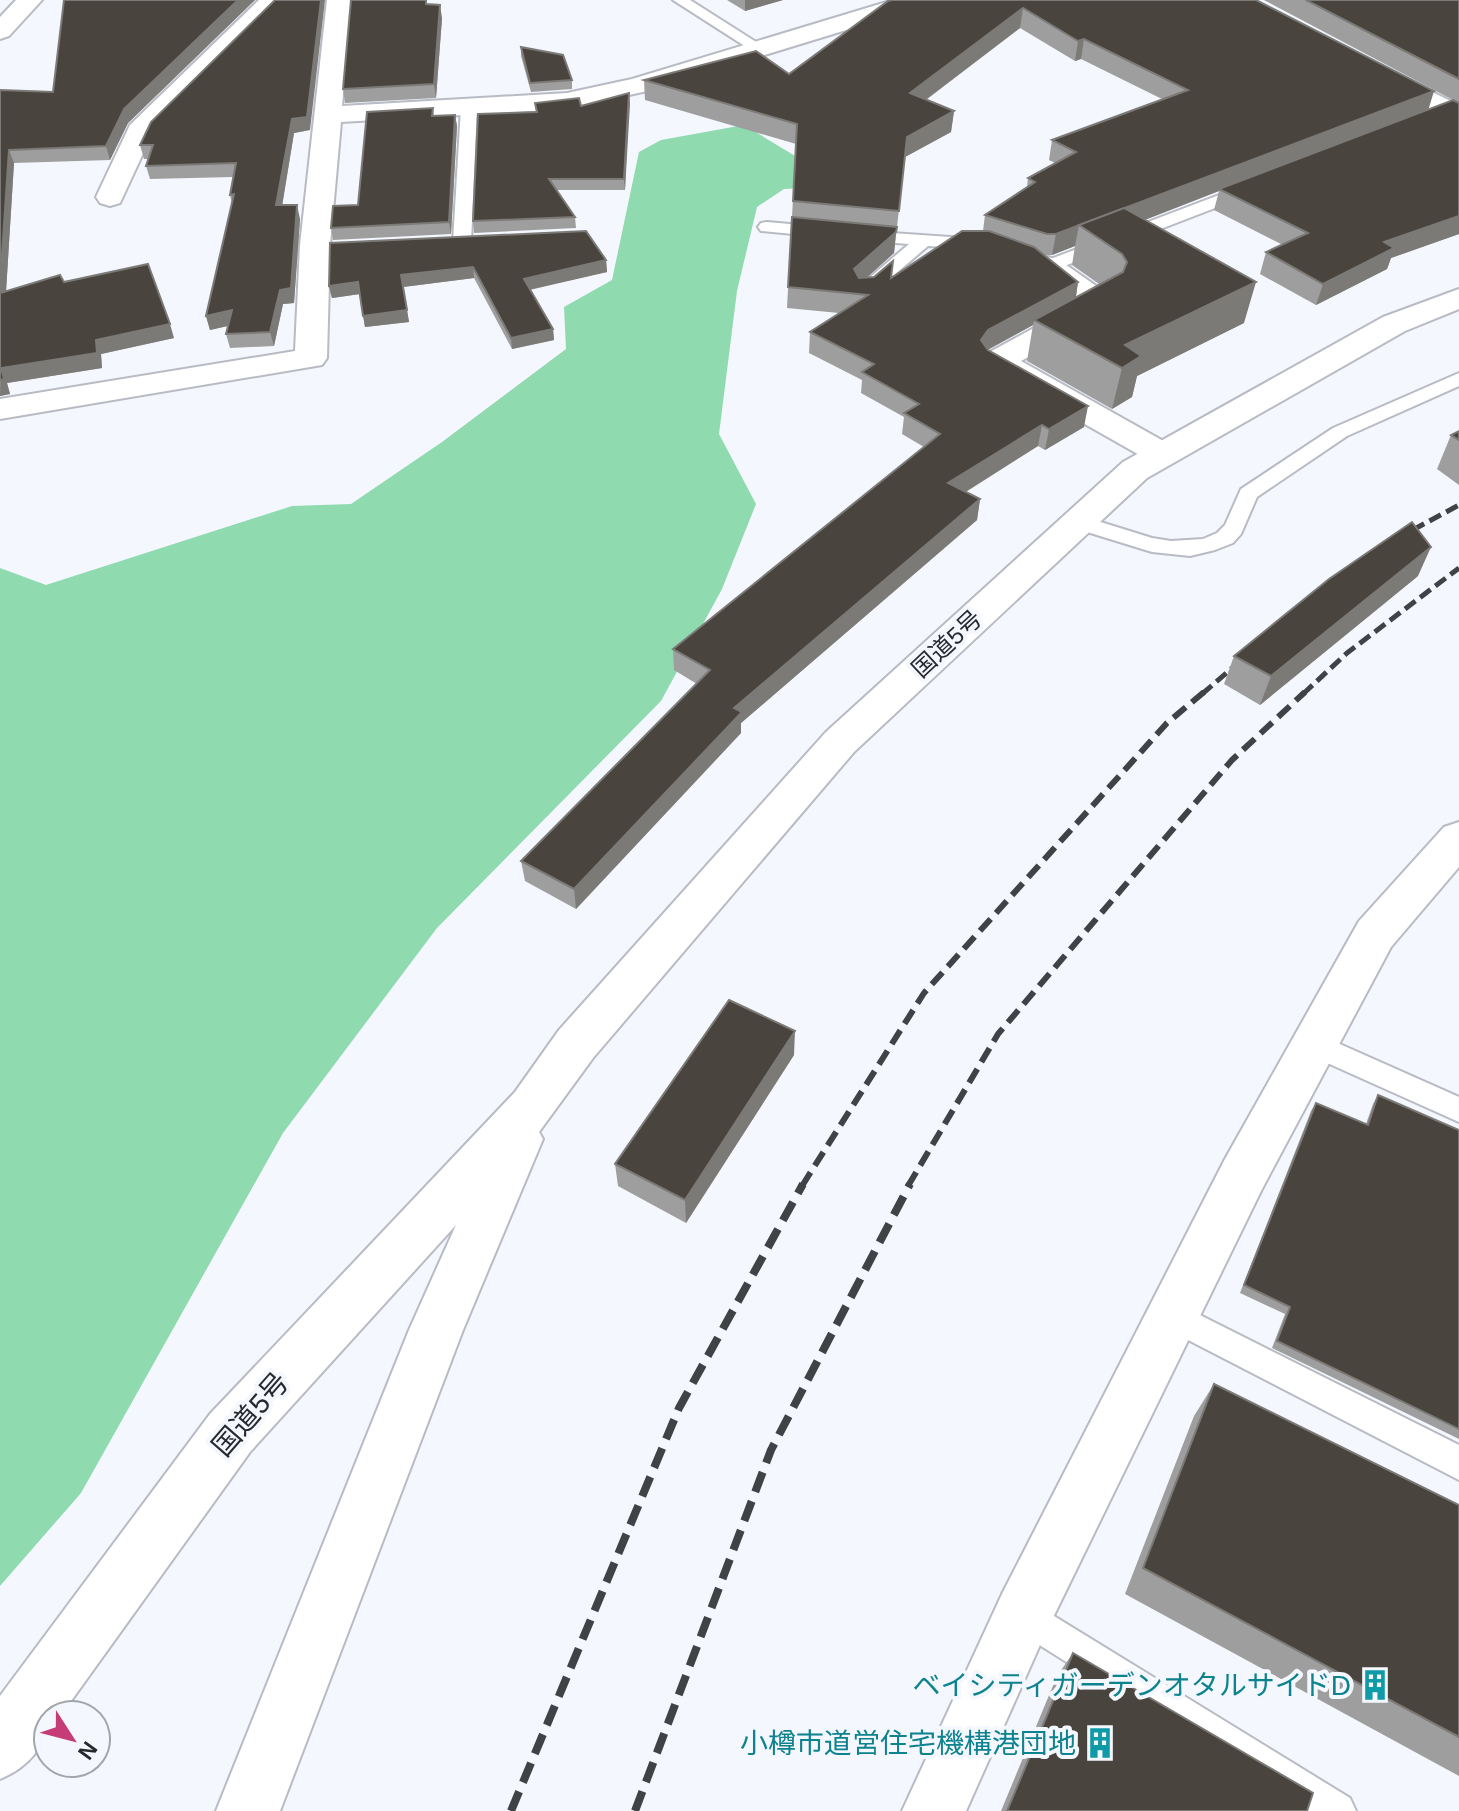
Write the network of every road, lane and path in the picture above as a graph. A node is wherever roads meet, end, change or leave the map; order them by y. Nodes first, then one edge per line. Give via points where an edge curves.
1 (30, 0) edge
2 (306, 0) edge
3 (339, 0) edge
4 (680, 0) edge
5 (919, 0) edge
6 (0, 31) edge
7 (756, 47) junction
8 (1365, 66) edge
9 (469, 108) junction
10 (1454, 114) edge
11 (328, 115) junction
12 (1420, 122) edge
13 (1262, 183) edge
14 (110, 197) dead end
15 (767, 227) dead end
16 (462, 242) edge
17 (922, 242) junction
18 (1023, 257) junction
19 (864, 292) edge
20 (1459, 298) edge
21 (1459, 379) edge
22 (0, 409) edge
23 (1162, 454) junction
24 (1078, 522) junction
25 (1459, 838) edge
26 (1315, 1045) junction
27 (532, 1107) junction
28 (1459, 1110) edge
29 (1172, 1316) junction
30 (1459, 1463) edge
31 (1023, 1615) junction
32 (0, 1748) edge
33 (248, 1811) edge
34 (934, 1811) edge
35 (1337, 1811) edge

1 - 6 main road
2 - 14 main road via 270,3 140,131
3 - 11 main road
4 - 7 lane
5 - 7 main road
7 - 9 main road via 638,85 567,101
8 - 10 main road
9 - 11 main road
9 - 16 lane
10 - 12 lane
11 - 22 main road via 311,358
13 - 18 lane
15 - 17 lane
17 - 18 lane via 989,244
17 - 19 lane
18 - 23 main road via 1101,304 997,361
20 - 23 main road, 国道5号 via 1394,324
21 - 24 lane via 1340,432 1248,494 1227,537 1189,550 1139,543
23 - 24 main road, 国道5号 via 1135,470
24 - 27 main road, 国道5号 via 840,742 576,1044
25 - 26 main road via 1375,934
26 - 28 lane
26 - 29 main road
27 - 32 main road, 国道5号 via 230,1433
27 - 33 main road, 国道5号 via 436,1330
29 - 30 lane
29 - 31 main road
31 - 34 main road
31 - 35 lane

